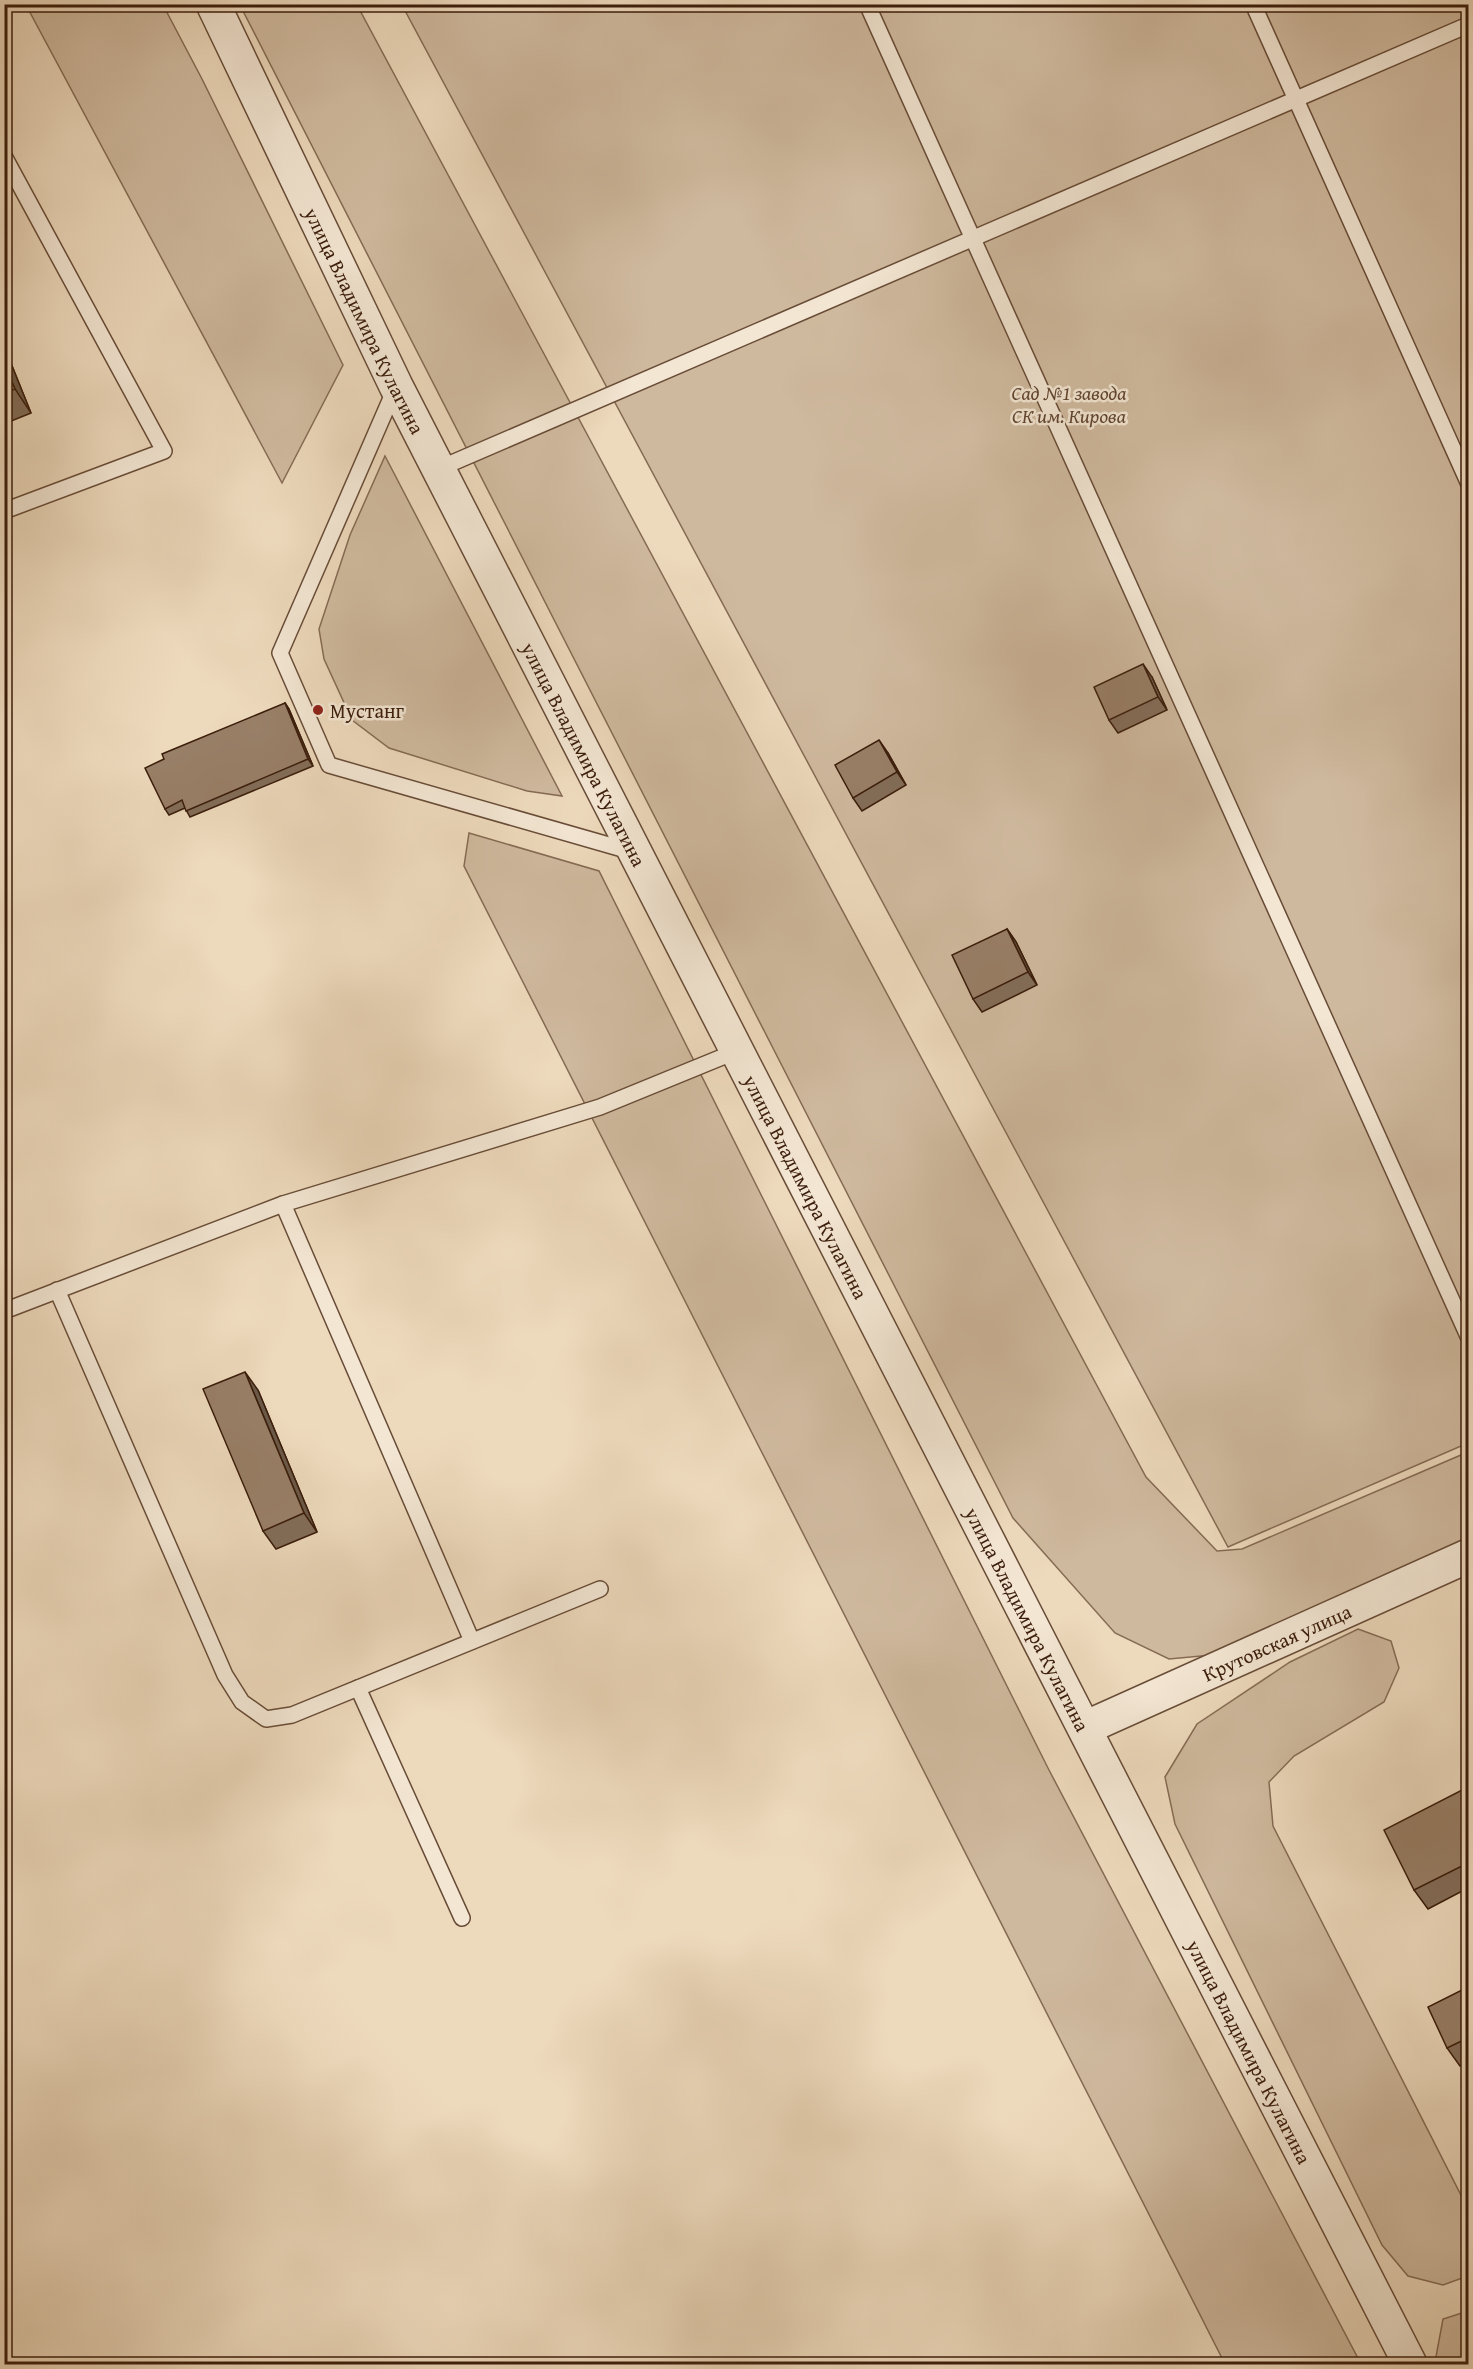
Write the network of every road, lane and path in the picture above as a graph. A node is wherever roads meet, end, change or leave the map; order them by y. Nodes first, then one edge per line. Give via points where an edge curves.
1 (213, 4) edge
2 (867, 4) edge
3 (1253, 4) edge
4 (1468, 26) edge
5 (1295, 100) junction
6 (4, 156) edge
7 (973, 239) junction
8 (396, 386) junction
9 (438, 469) junction
10 (1468, 482) edge
11 (4, 511) edge
12 (636, 853) junction
13 (737, 1051) junction
14 (283, 1204) junction
15 (57, 1290) junction
16 (4, 1311) edge
17 (1468, 1336) edge
18 (1468, 1556) edge
19 (600, 1589) dead end
20 (472, 1641) junction
21 (358, 1688) junction
22 (1085, 1728) junction
23 (462, 1918) dead end
24 (1410, 2364) edge

1 - 8 street, улица Владимира Кулагина
2 - 7 lane
3 - 5 lane
4 - 5 lane
5 - 7 lane
5 - 10 lane
6 - 11 lane via 164,452
7 - 9 lane
7 - 17 lane
8 - 9 street, улица Владимира Кулагина
8 - 12 lane via 280,652 329,765
9 - 12 street, улица Владимира Кулагина
12 - 13 street, улица Владимира Кулагина
13 - 14 lane via 600,1107
13 - 22 street, улица Владимира Кулагина
14 - 15 lane
14 - 20 lane
15 - 16 lane
15 - 21 lane via 225,1675 242,1702 266,1719 292,1715
18 - 22 street, Крутовская улица
19 - 20 lane
20 - 21 lane
21 - 23 lane
22 - 24 street, улица Владимира Кулагина

